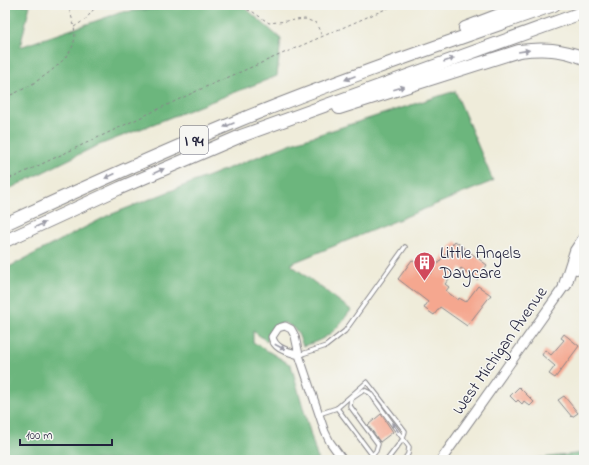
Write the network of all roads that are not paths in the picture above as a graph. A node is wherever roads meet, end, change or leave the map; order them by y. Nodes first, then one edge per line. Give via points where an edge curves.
1 (525, 5) edge
2 (554, 5) edge
3 (584, 12) edge
4 (584, 58) edge
5 (387, 64) junction
6 (242, 136) junction
7 (5, 224) edge
8 (584, 239) edge
9 (5, 241) edge
10 (405, 247) dead end
11 (582, 263) edge
12 (565, 285) junction
13 (299, 355) joint
14 (337, 408) junction
15 (319, 414) junction
16 (403, 439) junction
17 (373, 456) junction
18 (343, 460) edge
19 (368, 460) edge
20 (376, 460) edge
21 (387, 460) edge
22 (404, 460) edge
23 (441, 460) edge

1 - 5 highway via 441,38
2 - 5 highway, I 94
6 -> 3 highway, I 94
6 -> 4 highway via 282,126 519,51 555,49
5 -> 7 highway, I 94 via 233,123
9 -> 6 highway, I 94
8 - 12 highway via 576,251
10 - 13 lane via 345,331 326,346
11 - 12 main road, West Michigan Avenue
12 - 23 main road, West Michigan Avenue
13 - 15 street
14 - 15 lane
14 - 16 lane via 367,382 405,431
14 - 17 lane
15 - 18 street via 330,442
16 -> 17 lane via 370,393 367,390 361,391 351,399 350,406 378,444
16 - 21 lane
16 - 22 lane via 410,450
17 - 19 lane
17 - 20 lane

